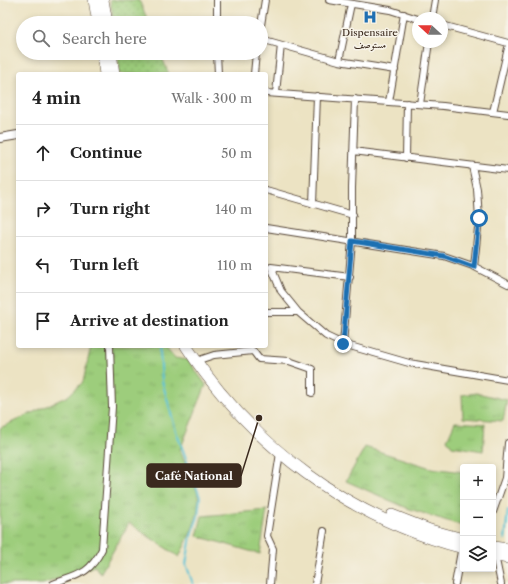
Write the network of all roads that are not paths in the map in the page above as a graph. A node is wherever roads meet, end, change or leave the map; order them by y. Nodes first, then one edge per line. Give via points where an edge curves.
1 (94, 0) edge
2 (103, 0) edge
3 (217, 0) edge
4 (265, 0) edge
5 (329, 0) edge
6 (435, 0) edge
7 (351, 4) junction
8 (433, 12) edge
9 (404, 14) junction
10 (97, 16) edge
11 (106, 16) edge
12 (217, 16) edge
13 (262, 16) edge
14 (412, 17) edge
15 (448, 27) edge
16 (268, 40) edge
17 (508, 43) edge
18 (281, 45) junction
19 (428, 48) edge
20 (508, 48) edge
21 (103, 60) edge
22 (112, 60) edge
23 (217, 60) edge
24 (255, 60) edge
25 (339, 61) junction
26 (395, 70) junction
27 (105, 72) edge
28 (114, 72) edge
29 (218, 72) edge
30 (254, 72) edge
31 (268, 93) edge
32 (276, 93) junction
33 (317, 96) junction
34 (355, 99) junction
35 (389, 102) junction
36 (407, 103) junction
37 (420, 104) junction
38 (493, 112) junction
39 (508, 114) edge
40 (16, 135) edge
41 (0, 138) edge
42 (353, 152) junction
43 (406, 158) junction
44 (472, 166) junction
45 (508, 170) edge
46 (268, 191) edge
47 (313, 204) junction
48 (353, 215) junction
49 (268, 228) edge
50 (352, 241) junction
51 (474, 267) junction
52 (350, 277) junction
53 (508, 284) edge
54 (268, 312) edge
55 (298, 312) junction
56 (343, 344) junction
57 (110, 348) edge
58 (187, 348) edge
59 (195, 348) edge
60 (202, 359) junction
61 (508, 380) edge
62 (312, 393) dead end
63 (508, 443) edge
64 (280, 453) junction
65 (496, 504) edge
66 (324, 531) dead end
67 (460, 543) edge
68 (460, 543) edge
69 (508, 549) edge
70 (496, 552) edge
71 (496, 553) edge
72 (508, 558) edge
73 (460, 559) edge
74 (496, 561) edge
75 (53, 584) edge
76 (270, 584) edge
77 (315, 584) edge
78 (455, 584) edge
79 (501, 584) edge

1 - 10 highway
2 - 11 highway
3 - 12 street
4 - 13 street
5 - 7 street
6 - 8 street
7 - 9 street
7 - 25 street
9 - 14 street
9 - 26 street
15 - 17 street
16 - 18 street
18 - 25 street via 307,49
18 - 32 street
19 - 37 street
20 - 38 street
21 - 27 highway
22 - 28 highway
23 - 29 street
24 - 30 street
25 - 26 street
26 - 35 street
31 - 32 street
32 - 33 street
33 - 34 street
33 - 47 street
34 - 35 street
34 - 42 street
35 - 36 street
36 - 37 street
36 - 43 street
37 - 38 street
38 - 39 street
40 - 41 street
42 - 43 street
42 - 48 street
43 - 44 street
44 - 45 street
44 - 51 street via 479,218
46 - 47 street
47 - 48 street
48 - 50 street
49 - 50 street
50 - 51 street via 444,256
50 - 52 street
51 - 53 street
52 - 55 street via 271,267 281,291
52 - 56 street
54 - 55 street
55 - 56 street via 326,336
56 - 61 street via 409,363
57 - 75 street via 112,408 102,549 95,563 86,570
58 - 64 highway via 233,407
59 - 60 highway
60 - 62 street via 214,355 253,351 259,359 289,361 312,370
60 - 68 highway via 254,420 313,471 381,510
63 - 65 street via 505,478
64 - 67 highway via 321,485 366,511 407,530
64 - 76 street via 267,536 273,549
66 - 77 street
69 - 70 highway
71 - 72 highway
73 - 78 street
74 - 79 street

